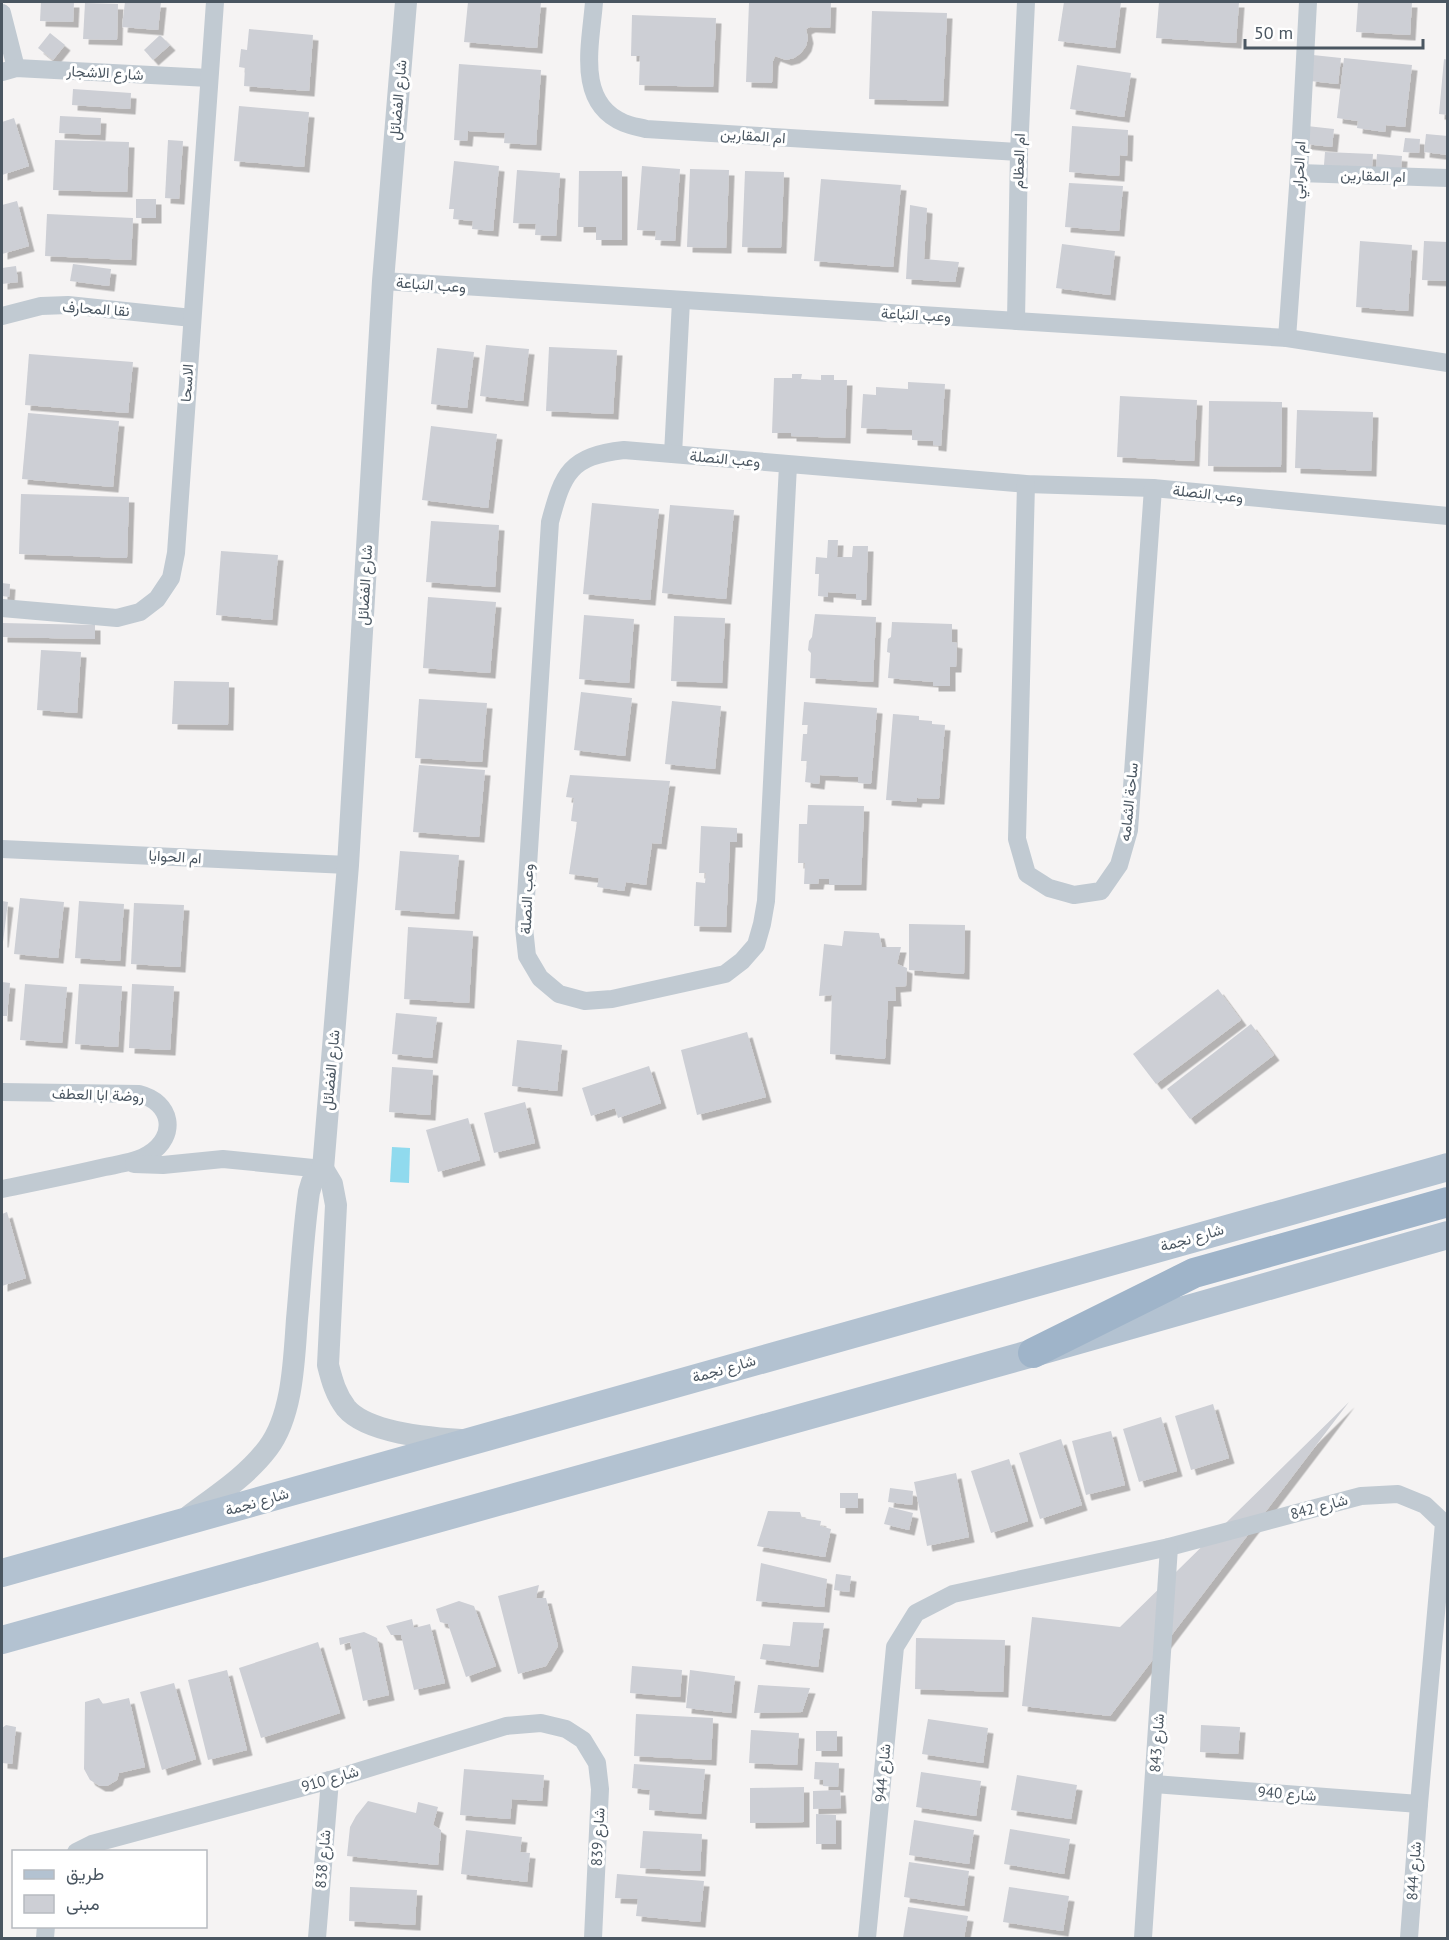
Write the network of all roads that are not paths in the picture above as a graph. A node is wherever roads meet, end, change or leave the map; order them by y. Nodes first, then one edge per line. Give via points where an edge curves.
1 (215, 2) edge
2 (406, 2) edge
3 (594, 2) edge
4 (1026, 2) edge
5 (1308, 2) edge
6 (2, 13) edge
7 (9, 70) edge
8 (209, 78) junction
9 (1019, 152) junction
10 (1299, 173) junction
11 (1448, 178) edge
12 (383, 281) junction
13 (681, 301) junction
14 (2, 316) edge
15 (192, 318) junction
16 (1016, 321) junction
17 (1287, 338) junction
18 (1448, 363) edge
19 (673, 454) junction
20 (789, 465) junction
21 (1026, 484) junction
22 (1152, 488) junction
23 (1448, 516) edge
24 (2, 608) edge
25 (2, 849) edge
26 (348, 866) junction
27 (2, 1092) edge
28 (124, 1163) junction
29 (1448, 1167) edge
30 (323, 1169) junction
31 (2, 1190) edge
32 (1448, 1202) edge
33 (1448, 1235) edge
34 (1033, 1353) junction
35 (471, 1440) junction
36 (178, 1524) junction
37 (1169, 1547) junction
38 (2, 1573) edge
39 (916, 1613) joint
40 (2, 1640) edge
41 (583, 1740) joint
42 (330, 1780) junction
43 (1154, 1784) junction
44 (1419, 1804) junction
45 (78, 1850) edge
46 (316, 1938) edge
47 (593, 1938) edge
48 (867, 1938) edge
49 (1143, 1938) edge
50 (1409, 1938) edge

1 - 8 street, الاسحا
2 - 12 street, شارع الفضائل
3 - 9 street, ام المقارين via 588,70 593,94 603,109 622,123 646,129
4 - 9 street, ام العظام
5 - 10 street, ام الحرابي
6 - 7 street
7 - 8 street, شارع الاشجار
8 - 15 street, الاسحا
9 - 16 street, ام العظام
10 - 11 street, ام المقارين
10 - 17 street, ام الحرابي
12 - 13 street, وعب النباعة
12 - 26 street, شارع الفضائل
13 - 16 street, وعب النباعة
13 - 19 street
14 - 15 street, نقا المحارف via 41,306 68,305
15 - 24 street, الاسحا via 176,553 171,578 162,592 140,612 117,618
16 - 17 street, وعب النباعة
17 - 18 street, وعب النباعة
19 - 20 street, وعب النصلة
19 - 20 street, وعب النصلة via 624,450 597,453 573,468 559,489 550,522 524,928 528,956 540,978 559,994 585,1001 612,999 725,974 756,945 766,901
20 - 21 street, وعب النصلة
21 - 22 street, وعب النصلة
21 - 22 street, ساحة الثمامه via 1017,839 1027,874 1049,888 1074,896 1101,891 1119,865 1129,830
22 - 23 street, وعب النصلة
25 - 26 street, ام الحوايا
26 - 30 street, شارع الفضائل
27 - 28 street, روضة ابا العطف via 151,1097 165,1109 166,1134 148,1155
28 - 30 street via 164,1165 223,1159
28 - 31 street, روضة ابا العطف
29 - 35 main road, شارع نجمة
30 - 35 street, شارع الفضائل via 332,1184 336,1205 328,1365 335,1390 348,1410 368,1422 423,1437
30 - 36 street, شارع الفضائل via 309,1192 293,1371 278,1427 270,1445 252,1467
32 - 34 highway via 1194,1273
33 - 34 main road
34 - 40 main road
35 - 36 main road, شارع نجمة
36 - 38 main road, شارع نجمة
37 - 39 street, شارع 842 via 953,1594
37 - 43 street, شارع 843
37 - 44 street, شارع 842 via 1361,1496 1398,1494 1425,1505 1444,1523
39 - 48 street, شارع 944 via 895,1647
41 - 42 street, شارع 910 via 566,1728 541,1723 506,1726
41 - 47 street, شارع 839 via 597,1764 600,1789
42 - 45 street, شارع 910
42 - 46 street, شارع 838
43 - 44 street, شارع 940
43 - 49 street, شارع 843
44 - 50 street, شارع 844

